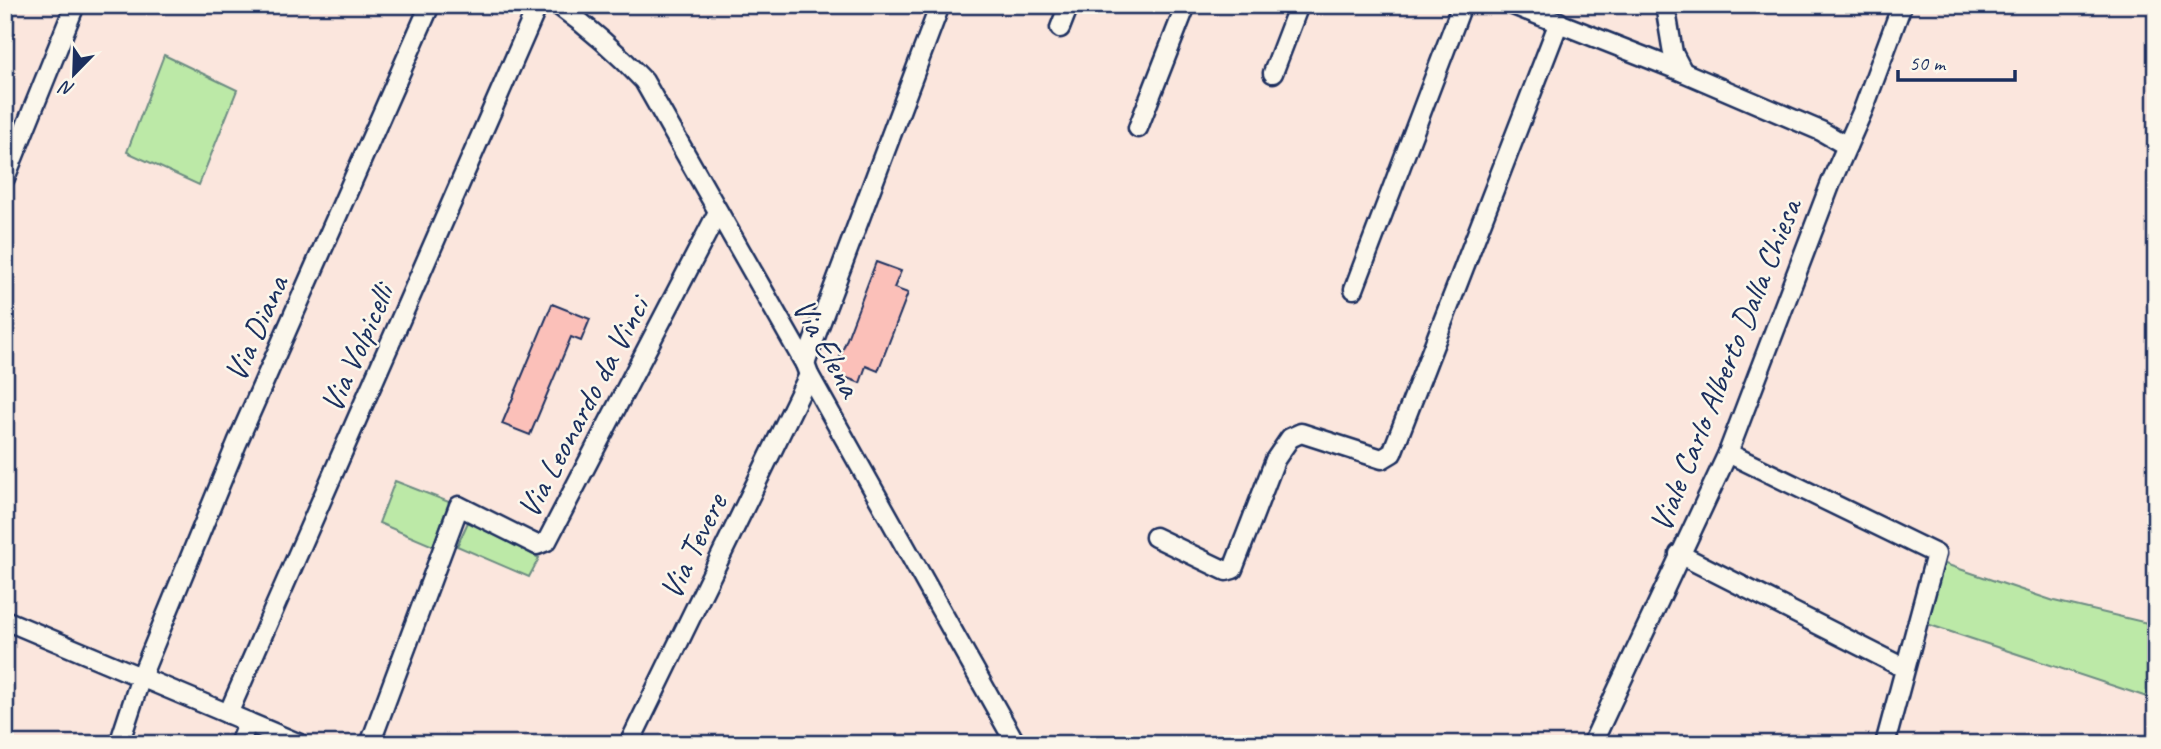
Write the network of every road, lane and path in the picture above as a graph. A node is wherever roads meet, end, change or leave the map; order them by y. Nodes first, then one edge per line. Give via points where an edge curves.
1 (75, 5) edge
2 (430, 5) edge
3 (538, 5) edge
4 (558, 5) edge
5 (940, 5) edge
6 (1069, 5) edge
7 (1186, 5) edge
8 (1299, 5) edge
9 (1462, 5) edge
10 (1513, 5) edge
11 (1665, 5) edge
12 (1902, 5) edge
13 (1559, 23) junction
14 (1060, 28) dead end
15 (1684, 72) junction
16 (1273, 73) dead end
17 (1138, 128) dead end
18 (1847, 146) junction
19 (5, 178) edge
20 (718, 212) junction
21 (1354, 289) dead end
22 (807, 369) junction
23 (1728, 453) junction
24 (1155, 537) dead end
25 (1679, 554) junction
26 (5, 620) edge
27 (1904, 668) junction
28 (141, 677) junction
29 (228, 714) junction
30 (248, 722) junction
31 (119, 744) edge
32 (239, 744) edge
33 (300, 744) edge
34 (370, 744) edge
35 (629, 744) edge
36 (1016, 744) edge
37 (1592, 744) edge
38 (1885, 744) edge

1 - 19 street
2 - 28 street, Via Diana via 237,443
3 - 29 street, Via Volpicelli
4 - 20 street, Via Elena via 594,31 644,81
5 - 22 street, Via Tevere
6 - 14 street
7 - 17 street
8 - 16 street
9 - 21 street
10 - 13 street
11 - 15 street via 1673,53
12 - 18 street, Viale Carlo Alberto Dalla Chiesa
13 - 15 street
13 - 24 street via 1392,453 1382,459 1301,433 1290,438 1275,460 1233,569 1226,571
15 - 18 street
18 - 23 street, Viale Carlo Alberto Dalla Chiesa
20 - 22 street, Via Elena
20 - 34 street, Via Leonardo da Vinci via 547,541 537,545 459,506
22 - 35 street, Via Tevere
22 - 36 street, Via Elena
23 - 25 street, Viale Carlo Alberto Dalla Chiesa
23 - 27 street via 1936,554
25 - 27 street
25 - 37 street, Viale Carlo Alberto Dalla Chiesa
26 - 28 street
27 - 38 street
28 - 29 street
28 - 31 street, Via Diana
29 - 30 street
30 - 32 street
30 - 33 street

